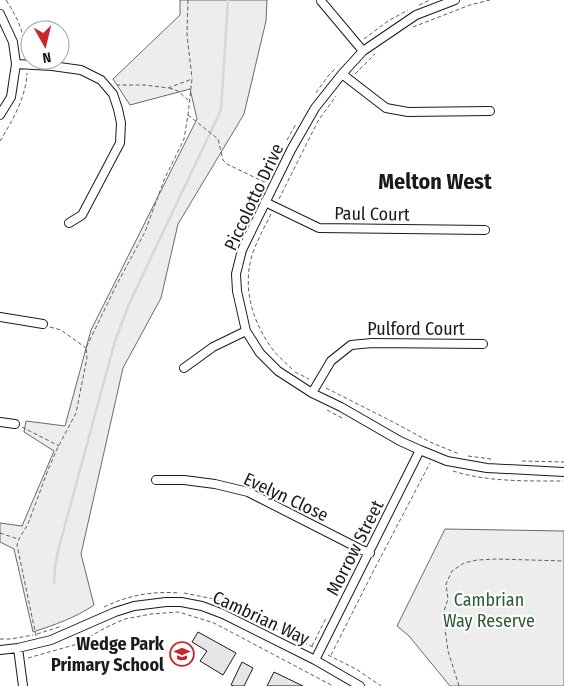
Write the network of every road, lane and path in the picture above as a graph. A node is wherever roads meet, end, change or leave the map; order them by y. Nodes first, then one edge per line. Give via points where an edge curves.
1 (188, 0) edge
2 (430, 0) edge
3 (455, 0) edge
4 (490, 0) edge
5 (322, 1) edge
6 (0, 14) edge
7 (414, 27) dead end
8 (361, 48) junction
9 (379, 50) dead end
10 (16, 64) junction
11 (340, 64) dead end
12 (342, 74) junction
13 (192, 79) junction
14 (349, 80) junction
15 (105, 85) junction
16 (168, 88) junction
17 (313, 96) dead end
18 (189, 101) junction
19 (490, 111) dead end
20 (0, 115) edge
21 (188, 115) junction
22 (295, 124) dead end
23 (286, 140) dead end
24 (282, 148) dead end
25 (264, 182) junction
26 (265, 202) junction
27 (275, 206) junction
28 (69, 222) dead end
29 (242, 230) dead end
30 (485, 230) dead end
31 (0, 317) edge
32 (43, 324) joint
33 (246, 331) junction
34 (483, 344) dead end
35 (86, 348) junction
36 (184, 368) dead end
37 (317, 384) junction
38 (312, 392) junction
39 (325, 409) dead end
40 (342, 418) dead end
41 (0, 422) edge
42 (15, 424) joint
43 (59, 446) junction
44 (420, 450) junction
45 (459, 454) dead end
46 (467, 456) dead end
47 (491, 459) dead end
48 (518, 461) dead end
49 (564, 462) edge
50 (433, 464) dead end
51 (448, 469) dead end
52 (564, 472) edge
53 (156, 480) dead end
54 (564, 481) edge
55 (0, 533) edge
56 (19, 539) junction
57 (370, 553) junction
58 (564, 561) edge
59 (98, 610) dead end
60 (62, 626) dead end
61 (36, 635) junction
62 (0, 639) edge
63 (18, 648) junction
64 (0, 650) edge
65 (320, 650) junction
66 (330, 656) junction
67 (19, 658) junction
68 (315, 660) junction
69 (23, 686) edge
70 (333, 686) edge
71 (360, 686) edge
72 (381, 686) edge
73 (459, 686) edge

1 - 13 path via 187,35
2 - 8 path via 388,20 366,38
3 - 8 street, Piccolotto Drive via 416,15
4 - 7 path
5 - 8 street
6 - 10 street via 13,42
8 - 12 street, Piccolotto Drive
9 - 14 path
10 - 15 street via 81,70
10 - 20 street via 10,97
11 - 17 path
12 - 14 street
12 - 26 street, Piccolotto Drive via 315,108
13 - 16 path
13 - 18 path
14 - 19 street via 386,108 408,112
14 - 27 path via 318,121
15 - 16 path
15 - 28 street via 113,94 118,109 120,143 82,215
16 - 18 path
18 - 21 path
21 - 25 path via 218,139 227,164
21 - 35 path via 184,139 164,180 145,232
22 - 23 path
24 - 25 path
25 - 29 path
26 - 27 street, Paul Court
26 - 33 street, Piccolotto Drive via 242,250 236,274
27 - 30 street, Paul Court via 319,228
27 - 37 path via 253,252 249,300 272,349 292,370
31 - 32 street
32 - 35 path via 61,330
33 - 36 street via 213,347
33 - 38 street, Piccolotto Drive via 260,353 278,371
34 - 37 street, Pulford Court via 372,342 351,345 331,360
35 - 43 path via 87,358 76,413
37 - 38 street, Pulford Court
37 - 45 path
38 - 44 street, Piccolotto Drive
39 - 40 path
41 - 42 street
42 - 43 path
43 - 56 path
44 - 52 street, Piccolotto Drive via 447,461 487,468
44 - 57 street, Morrow Street
46 - 47 path
48 - 49 path
50 - 66 path via 430,462
51 - 54 path via 489,479
53 - 57 street, Evelyn Close via 215,484 248,492
55 - 56 path
56 - 61 path via 17,550
57 - 65 street, Morrow Street
58 - 73 path via 477,560 452,571 446,584 448,599 442,614
59 - 65 path via 141,594 196,595 214,599
60 - 61 path
61 - 62 path
63 - 64 street, Cambrian Way
63 - 67 street
63 - 68 street, Cambrian Way via 50,640 134,606 181,602 223,614
65 - 66 path
65 - 68 street, Morrow Street
66 - 72 path
67 - 69 street
67 - 70 path via 74,645 125,619 179,612 214,623
68 - 71 street, Cambrian Way

